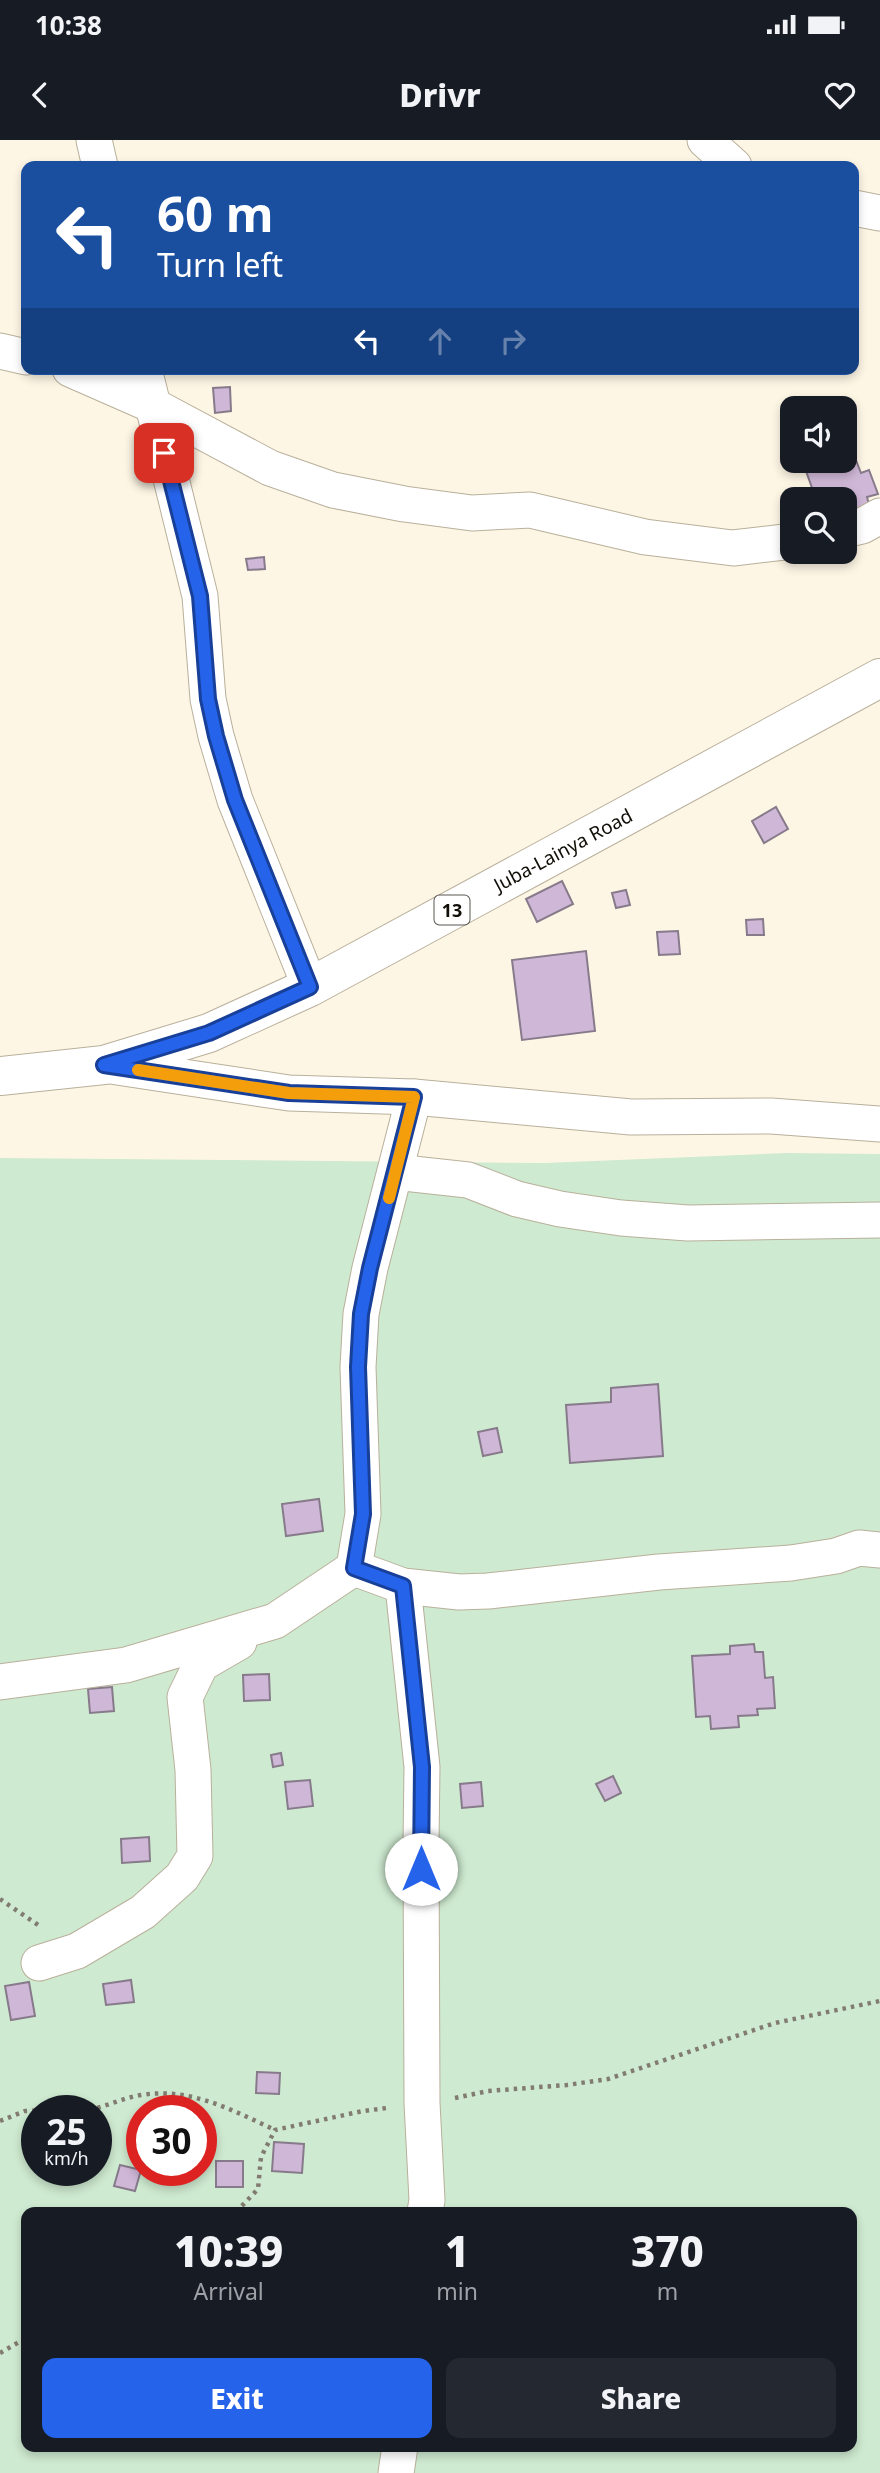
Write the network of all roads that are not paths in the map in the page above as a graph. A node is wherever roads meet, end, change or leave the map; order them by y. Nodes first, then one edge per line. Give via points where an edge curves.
1 (94, 140) edge
2 (705, 140) edge
3 (99, 161) edge
4 (728, 161) edge
5 (859, 209) edge
6 (880, 213) edge
7 (0, 351) edge
8 (21, 356) edge
9 (84, 375) edge
10 (145, 375) edge
11 (152, 405) junction
12 (880, 516) edge
13 (857, 527) edge
14 (780, 543) edge
15 (880, 678) edge
16 (310, 987) junction
17 (104, 1065) junction
18 (0, 1076) edge
19 (414, 1097) junction
20 (880, 1124) edge
21 (395, 1172) junction
22 (880, 1220) edge
23 (880, 1550) edge
24 (354, 1568) junction
25 (403, 1586) junction
26 (275, 1620) junction
27 (0, 1682) edge
28 (39, 1963) dead end
29 (426, 2207) edge
30 (399, 2452) edge
31 (396, 2473) edge

1 - 3 street
2 - 4 street
5 - 6 street
7 - 8 street
9 - 11 street
10 - 11 street
11 - 14 street via 270,468 333,490 471,513 530,510 645,537 733,548
11 - 16 street via 200,596 208,699 216,736 235,800
12 - 13 street
15 - 16 main road, Juba-Lainya Road / 13
16 - 17 main road, Juba-Lainya Road / 13 via 209,1033
17 - 18 main road, Juba-Lainya Road / 13
17 - 19 street via 289,1093
19 - 20 street via 631,1117 771,1116
19 - 21 street
21 - 22 street via 468,1180 517,1199 621,1218 688,1223
21 - 24 street via 361,1314 358,1367 363,1514
23 - 25 street via 859,1548 791,1563 488,1591
24 - 25 street
24 - 26 street
25 - 29 street via 422,1767
26 - 27 street via 126,1665
26 - 28 street via 201,1664 185,1697 195,1856 182,1877 143,1912 77,1951
30 - 31 street

